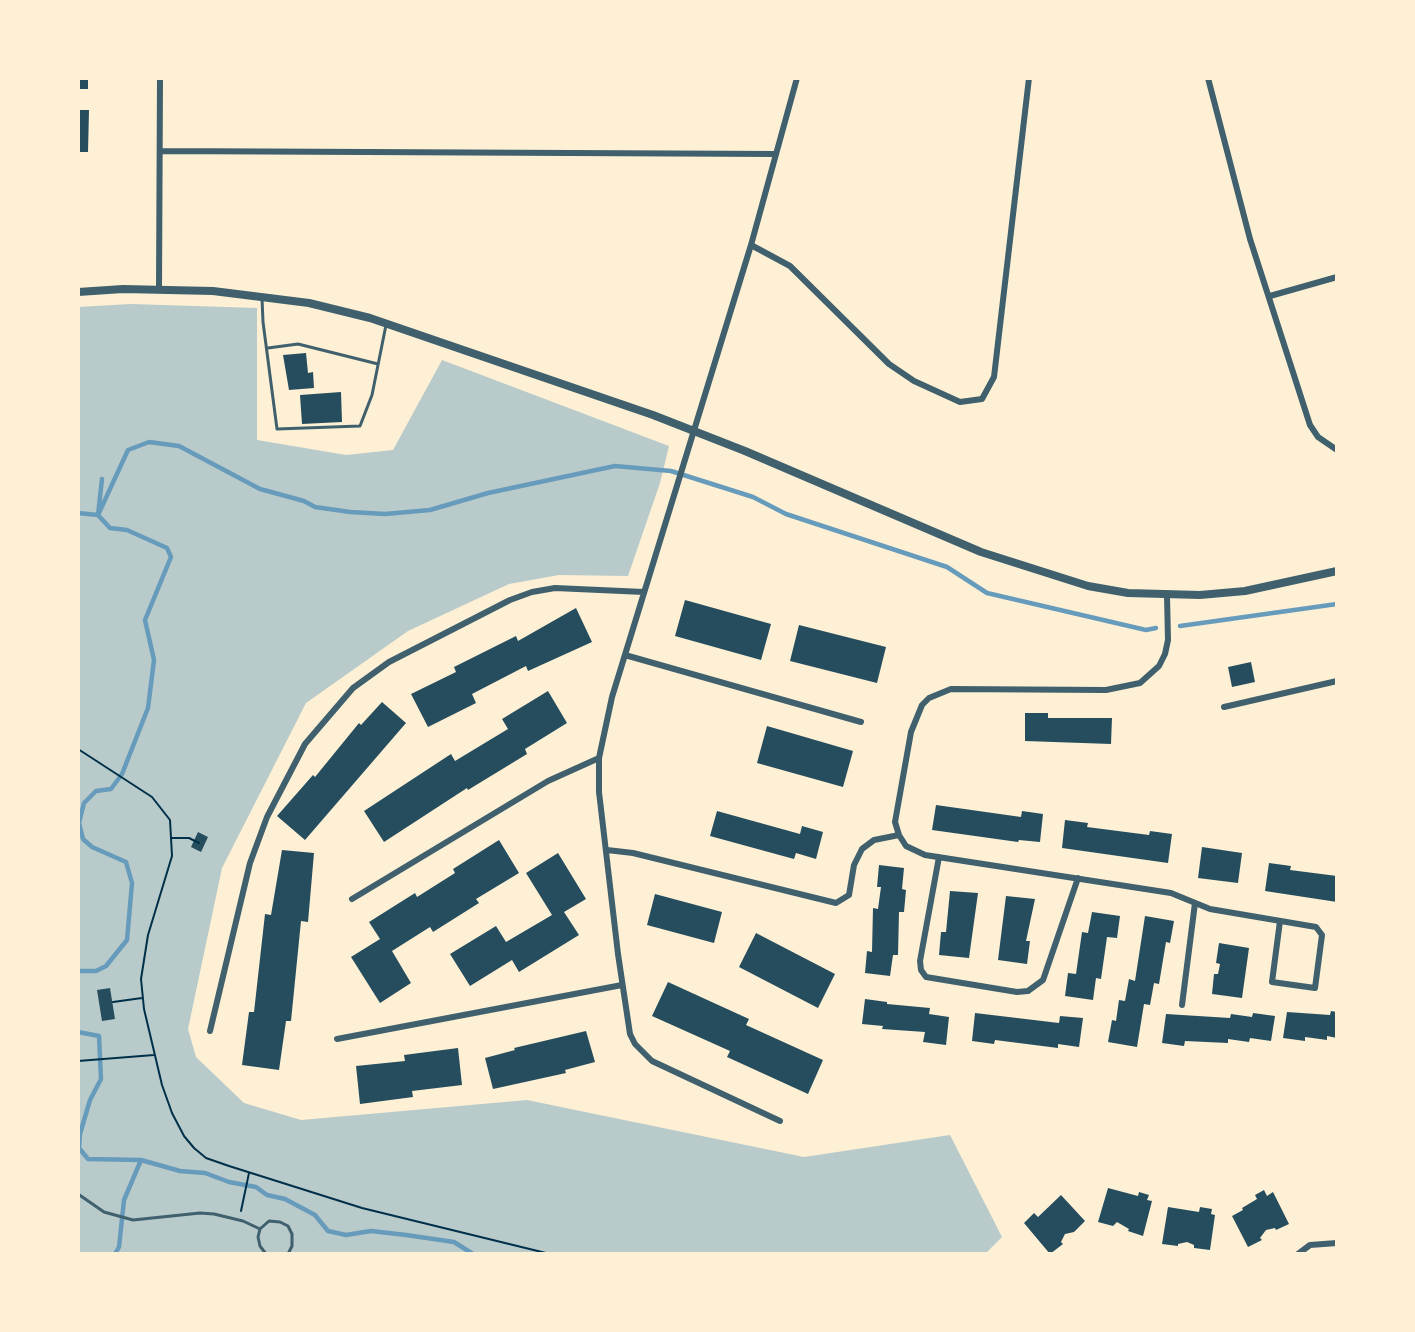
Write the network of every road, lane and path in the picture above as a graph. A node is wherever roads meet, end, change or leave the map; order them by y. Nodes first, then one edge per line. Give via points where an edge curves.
1 (160, 78) edge
2 (797, 78) edge
3 (1029, 78) edge
4 (1208, 78) edge
5 (160, 151) junction
6 (776, 154) junction
7 (751, 245) junction
8 (1337, 277) edge
9 (159, 289) junction
10 (78, 292) edge
11 (262, 296) junction
12 (1270, 296) junction
13 (386, 324) junction
14 (268, 348) junction
15 (378, 364) junction
16 (694, 432) junction
17 (1337, 450) edge
18 (1337, 571) edge
19 (644, 592) junction
20 (1167, 596) junction
21 (625, 655) junction
22 (1337, 681) edge
23 (1224, 707) dead end
24 (861, 722) dead end
25 (78, 749) edge
26 (599, 759) junction
27 (899, 835) junction
28 (172, 838) junction
29 (199, 843) dead end
30 (607, 850) junction
31 (939, 857) junction
32 (1078, 878) junction
33 (352, 898) dead end
34 (1195, 903) junction
35 (1280, 921) junction
36 (622, 985) junction
37 (143, 998) junction
38 (112, 1002) dead end
39 (1182, 1005) dead end
40 (210, 1031) dead end
41 (337, 1039) dead end
42 (154, 1055) junction
43 (78, 1061) edge
44 (780, 1122) dead end
45 (249, 1172) junction
46 (78, 1194) edge
47 (238, 1220) junction
48 (260, 1229) junction
49 (1337, 1243) edge
50 (266, 1254) edge
51 (288, 1254) edge
52 (550, 1254) edge
53 (1298, 1254) edge

1 - 5 street
2 - 6 street
3 - 7 street via 994,377 982,399 960,402 914,381 890,364 790,266
4 - 12 street via 1250,238
5 - 6 street
5 - 9 street
6 - 7 street
7 - 16 street
8 - 12 street
9 - 10 street
9 - 11 street
11 - 13 street via 309,303
11 - 14 lane
12 - 17 street via 1310,425 1318,437
13 - 15 lane
13 - 16 street
14 - 15 lane via 298,344
14 - 15 lane via 277,429 360,426
16 - 19 street
16 - 20 street via 1034,571 1088,586
18 - 20 street via 1245,591
19 - 21 street
19 - 40 street via 555,588 532,592 389,662 353,688 305,744 267,817 250,863
20 - 27 street via 1165,654 1154,671 1140,682 1106,690 951,688 929,698 918,712 911,732 895,822
21 - 24 street
21 - 26 street
22 - 23 street
25 - 28 path via 152,796 170,820
26 - 30 street
26 - 33 street via 548,781
27 - 30 street via 874,840 862,849 854,865 849,895 836,903
27 - 31 street via 912,850
28 - 29 path via 189,838
28 - 37 path via 169,870 144,954
30 - 36 street
31 - 32 street
31 - 32 street via 921,970 926,977 1017,992 1028,991 1043,980
32 - 34 street via 1172,893
34 - 35 street via 1222,912
34 - 39 street
35 - 35 street via 1320,930 1316,988 1272,982
36 - 41 street
36 - 44 street via 630,1034 644,1055
37 - 38 path
37 - 42 path
42 - 43 path
42 - 45 path via 172,1113 184,1136 206,1158
45 - 47 path
45 - 52 path via 362,1208
46 - 47 lane via 104,1212 133,1220 200,1213
47 - 48 lane
48 - 50 lane via 260,1246
48 - 51 lane via 269,1221 288,1226 292,1246
49 - 53 street via 1310,1245

